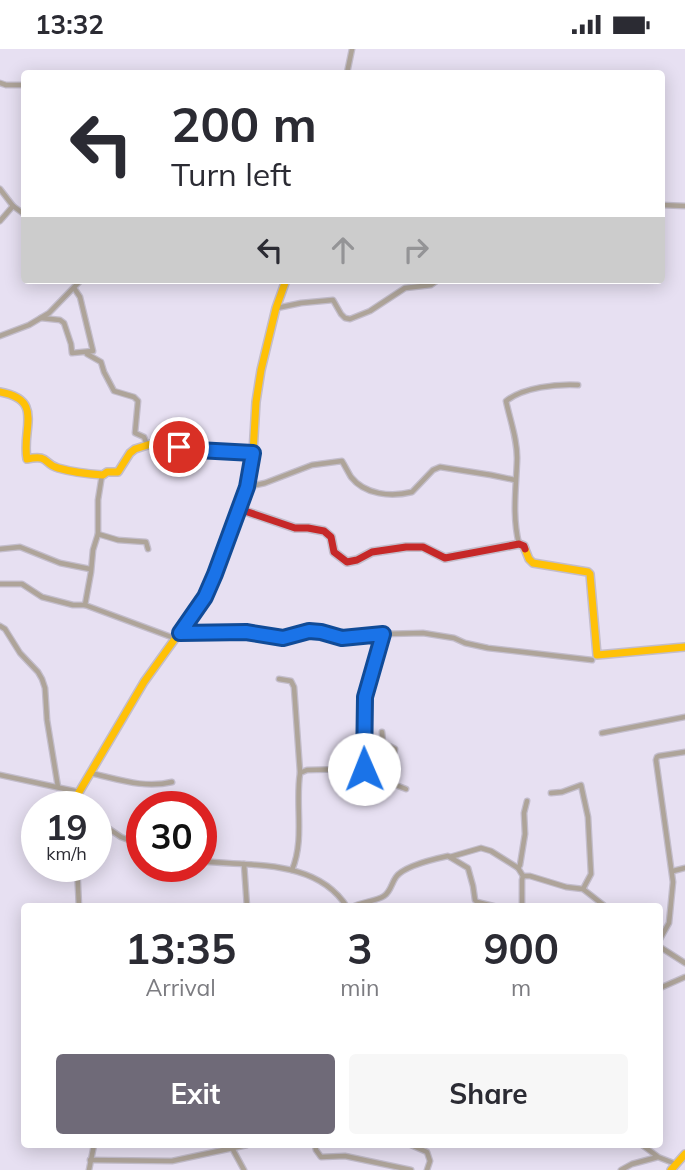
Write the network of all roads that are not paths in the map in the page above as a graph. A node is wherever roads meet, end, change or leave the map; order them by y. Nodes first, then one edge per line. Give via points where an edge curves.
1 (352, 49) edge
2 (348, 70) edge
3 (0, 83) edge
4 (21, 85) edge
5 (0, 188) edge
6 (665, 205) edge
7 (13, 206) junction
8 (685, 206) edge
9 (21, 211) edge
10 (0, 221) edge
11 (78, 284) edge
12 (285, 284) edge
13 (432, 284) edge
14 (74, 288) junction
15 (276, 308) junction
16 (41, 318) junction
17 (0, 336) edge
18 (83, 353) junction
19 (578, 385) dead end
20 (0, 392) edge
21 (147, 445) junction
22 (253, 453) junction
23 (103, 475) junction
24 (515, 480) junction
25 (247, 487) junction
26 (239, 509) junction
27 (98, 534) junction
28 (519, 544) junction
29 (0, 549) edge
30 (148, 549) dead end
31 (90, 569) junction
32 (0, 584) edge
33 (85, 605) junction
34 (0, 626) edge
35 (383, 634) junction
36 (177, 635) junction
37 (685, 647) edge
38 (592, 660) dead end
39 (279, 679) dead end
40 (685, 717) edge
41 (383, 732) dead end
42 (602, 733) dead end
43 (685, 752) edge
44 (389, 768) junction
45 (364, 769) junction
46 (90, 773) junction
47 (300, 773) junction
48 (0, 775) edge
49 (172, 782) dead end
50 (58, 787) junction
51 (406, 789) dead end
52 (76, 791) edge
53 (81, 791) edge
54 (551, 793) dead end
55 (527, 801) dead end
56 (450, 857) junction
57 (217, 862) edge
58 (244, 864) junction
59 (518, 868) junction
60 (685, 868) edge
61 (292, 870) junction
62 (673, 871) junction
63 (523, 876) junction
64 (78, 882) edge
65 (583, 889) junction
66 (79, 903) edge
67 (247, 903) edge
68 (345, 903) edge
69 (360, 903) edge
70 (481, 903) edge
71 (522, 903) edge
72 (601, 903) edge
73 (663, 934) edge
74 (663, 949) edge
75 (685, 963) edge
76 (685, 977) edge
77 (663, 987) edge
78 (93, 1148) edge
79 (232, 1148) joint
80 (316, 1148) edge
81 (418, 1148) edge
82 (646, 1148) edge
83 (685, 1154) edge
84 (658, 1157) junction
85 (90, 1160) junction
86 (673, 1167) edge
87 (89, 1170) edge
88 (244, 1170) edge
89 (411, 1170) edge
90 (427, 1170) edge
91 (621, 1170) edge

1 - 2 street
3 - 4 street
5 - 7 street
6 - 8 street
7 - 9 street
7 - 10 street
11 - 14 street
12 - 15 main road
13 - 15 street via 400,290 350,319 332,299
14 - 16 street
14 - 18 street via 93,351
15 - 22 main road via 261,370
16 - 17 street
16 - 18 street via 64,323 72,352
18 - 21 street via 101,362 114,391 138,401 135,433 144,437
19 - 24 street via 538,388 506,401 516,449
20 - 23 main road via 16,395 27,408 27,459 43,457 53,467
21 - 22 main road
21 - 23 main road via 130,453 119,471
22 - 25 main road
23 - 27 street
24 - 25 street via 440,467 412,492 376,493 355,480 342,461 312,465
24 - 28 street
25 - 26 main road
26 - 28 main road via 295,528 324,531 331,537 334,552 347,562 372,552 406,547 423,547 445,558
26 - 36 main road via 205,597
27 - 30 street via 146,543
27 - 31 street
28 - 37 main road via 533,563 590,574 597,655
29 - 31 street via 20,547
31 - 33 street
32 - 33 street via 22,585 42,597
33 - 36 street
34 - 50 street via 42,679
35 - 36 street via 342,638 309,631 283,638 246,632
35 - 38 street via 423,633 488,648
35 - 45 street via 365,697
36 - 46 main road
39 - 47 street via 291,681 294,687
40 - 42 street
41 - 44 street via 383,743 394,747
43 - 62 street via 656,760
44 - 45 street
44 - 51 street via 393,784
45 - 47 street
46 - 49 street via 136,784
46 - 53 main road
47 - 61 street via 299,845
48 - 50 street
50 - 52 street
54 - 65 street via 581,785 591,874
55 - 59 street
56 - 59 street via 481,848
56 - 69 street via 400,873 380,899
56 - 70 street via 468,869 475,899
57 - 58 street
58 - 61 street
58 - 67 street
59 - 63 street
60 - 62 street
61 - 68 street via 327,886
62 - 73 street via 669,923
63 - 65 street
63 - 71 street
64 - 66 street
65 - 72 street
74 - 75 street
76 - 77 street
78 - 85 street
79 - 85 street via 172,1161
79 - 88 street
80 - 89 street via 321,1157 345,1156
81 - 90 street via 427,1152
82 - 84 street
83 - 86 main road
84 - 86 street
84 - 91 street
85 - 87 street

